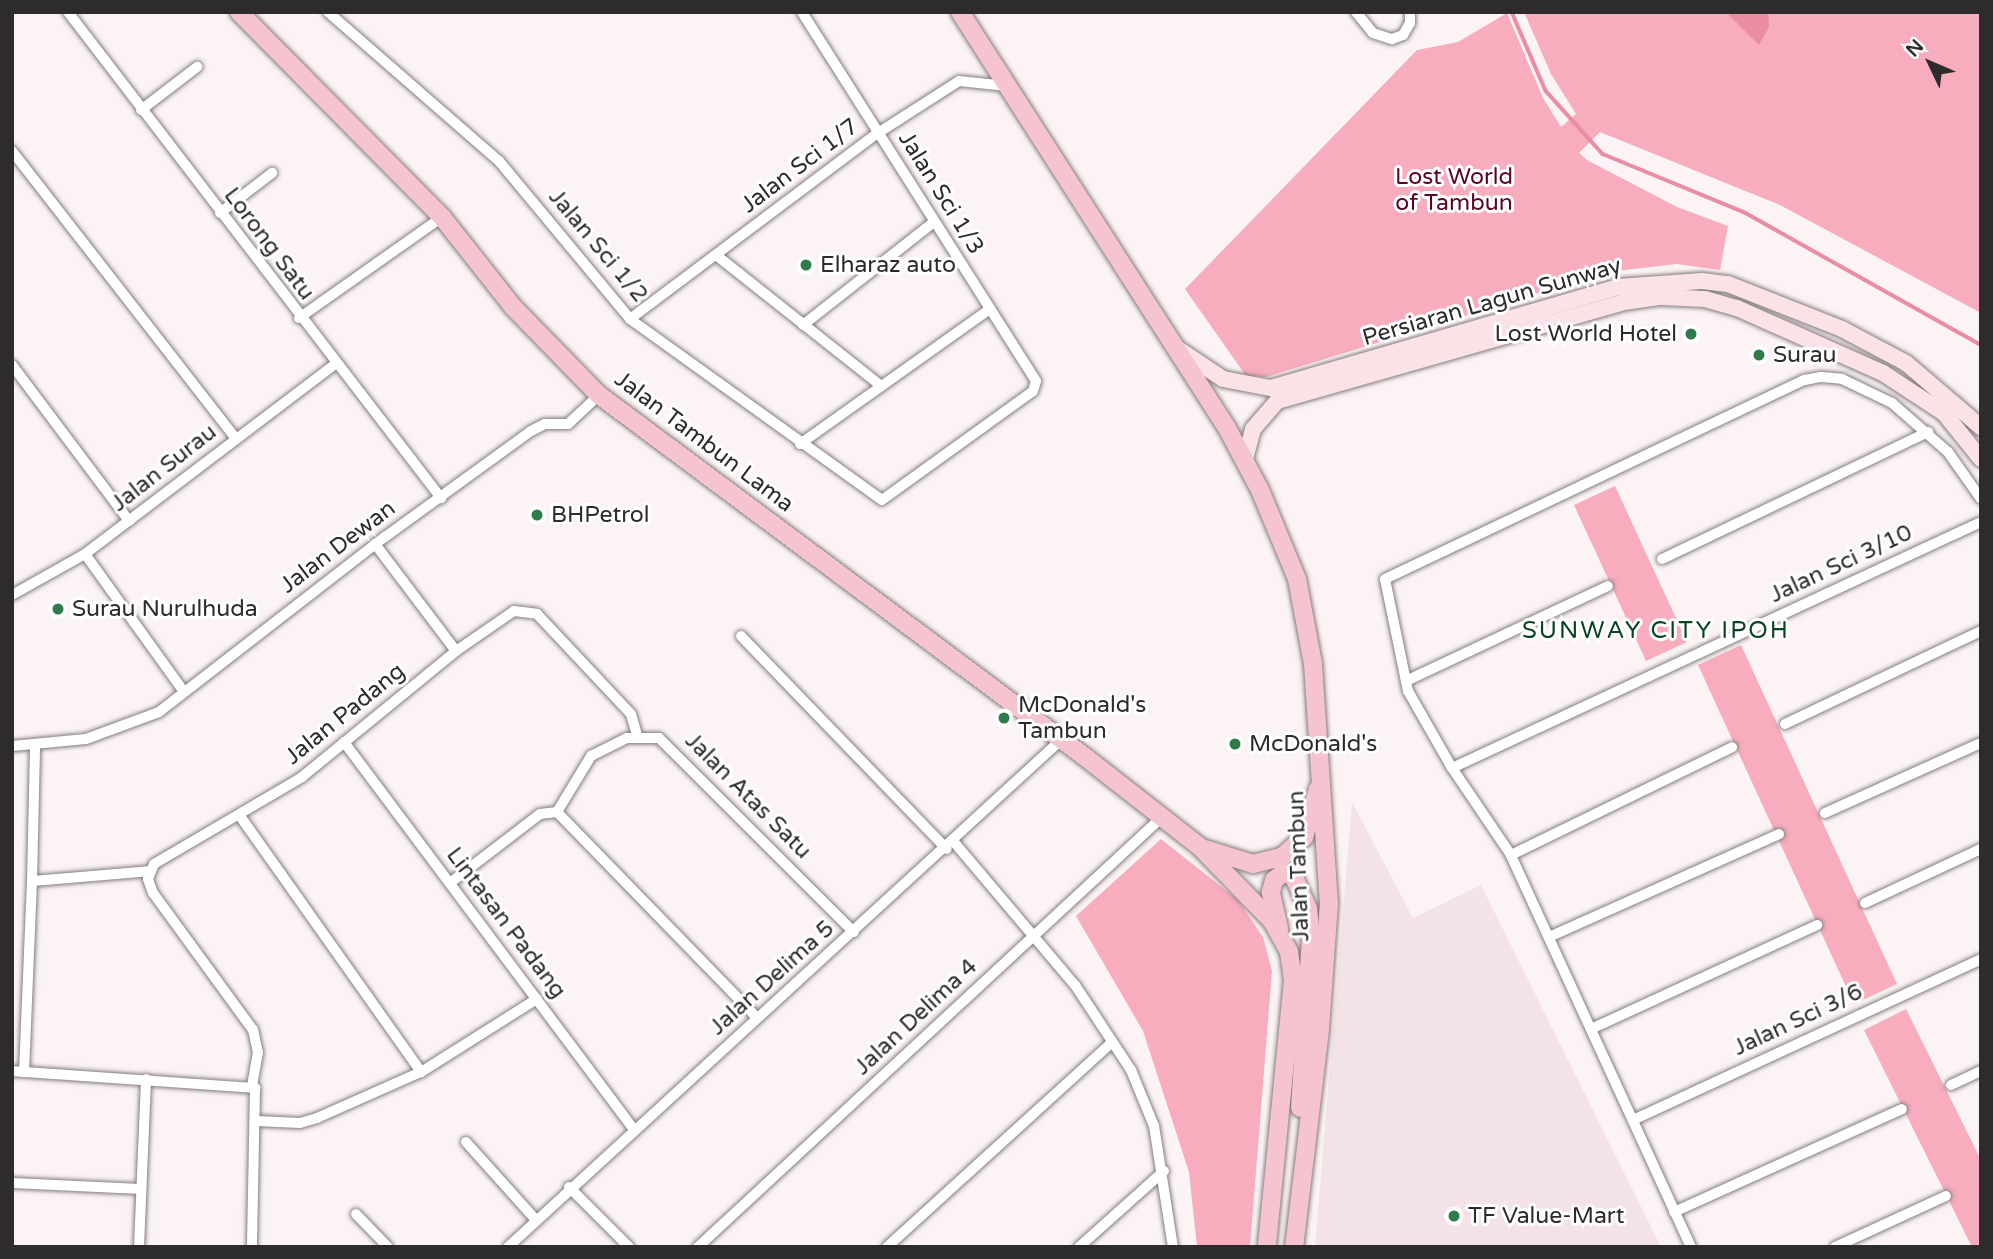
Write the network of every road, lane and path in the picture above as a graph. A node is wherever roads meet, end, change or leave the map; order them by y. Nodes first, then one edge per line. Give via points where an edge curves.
1 (68, 12) edge
2 (239, 12) edge
3 (329, 12) edge
4 (802, 12) edge
5 (960, 12) edge
6 (1356, 12) edge
7 (1410, 12) edge
8 (197, 67) dead end
9 (1007, 86) junction
10 (141, 110) junction
11 (878, 134) junction
12 (12, 150) edge
13 (272, 173) dead end
14 (220, 213) junction
15 (442, 217) junction
16 (934, 222) junction
17 (716, 255) junction
18 (990, 309) junction
19 (299, 318) junction
20 (630, 320) junction
21 (803, 325) junction
22 (1174, 346) junction
23 (335, 364) junction
24 (12, 365) edge
25 (881, 387) junction
26 (599, 395) junction
27 (1981, 427) edge
28 (1928, 432) junction
29 (236, 439) junction
30 (800, 444) junction
31 (1245, 459) junction
32 (1981, 459) edge
33 (889, 496) joint
34 (440, 498) junction
35 (1981, 499) edge
36 (129, 521) junction
37 (1981, 522) edge
38 (375, 544) junction
39 (85, 554) junction
40 (1662, 559) dead end
41 (1608, 586) dead end
42 (12, 595) edge
43 (1981, 631) edge
44 (741, 636) dead end
45 (456, 651) junction
46 (1406, 681) junction
47 (184, 692) junction
48 (1785, 724) dead end
49 (636, 735) junction
50 (1062, 739) junction
51 (344, 742) junction
52 (1981, 743) edge
53 (34, 745) junction
54 (12, 746) edge
55 (1732, 747) dead end
56 (1452, 768) junction
57 (1321, 777) junction
58 (557, 811) junction
59 (1825, 813) dead end
60 (1158, 814) junction
61 (240, 816) junction
62 (1779, 834) dead end
63 (950, 845) junction
64 (1199, 846) junction
65 (1981, 849) edge
66 (1511, 855) junction
67 (150, 871) junction
68 (32, 881) junction
69 (450, 883) junction
70 (1865, 903) dead end
71 (1818, 925) dead end
72 (1280, 931) junction
73 (854, 932) junction
74 (1037, 935) junction
75 (1549, 937) junction
76 (1981, 959) edge
77 (537, 999) junction
78 (757, 1018) junction
79 (1591, 1029) junction
80 (1111, 1043) junction
81 (1981, 1070) edge
82 (18, 1072) edge
83 (421, 1072) junction
84 (146, 1079) junction
85 (1951, 1085) dead end
86 (251, 1086) junction
87 (1902, 1109) dead end
88 (1633, 1120) junction
89 (257, 1121) junction
90 (634, 1129) junction
91 (466, 1142) dead end
92 (1304, 1168) junction
93 (1164, 1171) junction
94 (12, 1183) edge
95 (569, 1187) junction
96 (141, 1189) junction
97 (1946, 1196) dead end
98 (1674, 1212) junction
99 (356, 1214) dead end
100 (536, 1220) junction
101 (139, 1247) edge
102 (252, 1247) edge
103 (388, 1247) edge
104 (508, 1247) edge
105 (629, 1247) edge
106 (698, 1247) edge
107 (887, 1247) edge
108 (1079, 1247) edge
109 (1173, 1247) edge
110 (1267, 1247) edge
111 (1294, 1247) edge
112 (1691, 1247) edge
113 (1835, 1247) edge

1 - 10 street, Lorong Satu
2 - 15 main road, Jalan Tambun Lama
3 - 20 street, Jalan Sci 1/2 via 499,161
4 - 11 street, Jalan Sci 1/3
5 - 9 main road, Jalan Tambun
6 - 7 street via 1373,33 1392,40 1403,35
8 - 10 street
9 - 11 street, Jalan Sci 1/7 via 959,81
9 - 22 main road, Jalan Tambun
10 - 14 street, Lorong Satu
11 - 16 street, Jalan Sci 1/3
11 - 17 street, Jalan Sci 1/7
12 - 29 street
13 - 14 street
14 - 19 street, Lorong Satu
15 - 19 street
15 - 26 main road, Jalan Tambun Lama via 513,307
16 - 18 street, Jalan Sci 1/3
16 - 21 street
17 - 20 street, Jalan Sci 1/7
17 - 21 street
18 - 25 street
18 - 33 street, Jalan Sci 1/3 via 1035,378 1035,388
19 - 23 street, Lorong Satu
20 - 30 street, Jalan Sci 1/2
21 - 25 street
22 - 27 main road, Persiaran Lagun Sunway via 1223,379 1271,388 1618,287 1702,281 1728,284 1842,329 1906,363
22 - 31 main road, Jalan Tambun
23 - 29 street, Jalan Surau
23 - 34 street, Lorong Satu
24 - 36 street
25 - 30 street
26 - 34 street, Jalan Dewan via 573,421 538,427
26 - 50 main road, Jalan Tambun Lama
28 - 35 street
28 - 40 street
28 - 46 street via 1892,403 1842,379 1805,380 1385,579
29 - 36 street, Jalan Surau
30 - 33 street, Jalan Sci 1/2 via 874,499
31 - 32 main road, Persiaran Lagun Sunway via 1252,429 1277,401 1624,302 1687,297 1737,308 1784,326 1894,379 1944,413
31 - 57 main road, Jalan Tambun via 1303,602 1313,664
34 - 38 street, Jalan Dewan
36 - 39 street, Jalan Surau
37 - 56 street, Jalan Sci 3/10
38 - 45 street
38 - 47 street, Jalan Dewan
39 - 42 street, Jalan Surau
39 - 47 street
41 - 46 street
43 - 48 street
44 - 63 street
45 - 49 street, Jalan Padang via 522,608 537,614 631,714
45 - 51 street, Jalan Padang
46 - 56 street
47 - 53 street, Jalan Dewan via 159,712 123,727 86,739
49 - 58 street via 591,756
49 - 73 street, Jalan Atas Satu via 667,743
50 - 60 main road, Jalan Tambun Lama
50 - 63 street, Jalan Delima 5
51 - 61 street, Jalan Padang
51 - 69 street, Lintasan Padang
52 - 59 street
53 - 54 street, Jalan Dewan
53 - 68 street
55 - 66 street
56 - 66 street
57 - 64 main road via 1304,837 1282,857 1253,864
57 - 92 main road, Jalan Tambun via 1329,903
58 - 69 street via 540,814
58 - 78 street
60 - 64 main road, Jalan Tambun Lama
60 - 74 street, Jalan Delima 4
61 - 67 street, Jalan Padang via 160,859
61 - 83 street
62 - 75 street
63 - 73 street, Jalan Delima 5
63 - 74 street
64 - 72 main road
65 - 70 street
66 - 75 street
67 - 68 street
67 - 86 street via 153,893 253,1030 258,1053
68 - 82 street
69 - 77 street, Lintasan Padang
71 - 79 street
72 - 92 main road via 1271,892 1274,880 1283,873 1293,874 1308,909 1311,939 1300,1115
72 - 110 main road via 1292,964
73 - 78 street, Jalan Delima 5
74 - 80 street
74 - 106 street, Jalan Delima 4
75 - 79 street
76 - 88 street, Jalan Sci 3/6
77 - 83 street
77 - 90 street, Lintasan Padang
78 - 90 street, Jalan Delima 5
79 - 88 street
80 - 93 street via 1143,1092
80 - 107 street
81 - 85 street
82 - 84 street
83 - 89 street via 317,1118 300,1123
84 - 86 street
84 - 96 street
86 - 89 street via 257,1094
87 - 98 street
88 - 98 street
89 - 102 street
90 - 95 street, Jalan Delima 5
91 - 100 street
92 - 111 main road, Jalan Tambun
93 - 108 street
93 - 109 street
94 - 96 street
95 - 100 street, Jalan Delima 5
95 - 105 street
96 - 101 street
97 - 113 street
98 - 112 street
99 - 103 street
100 - 104 street, Jalan Delima 5

